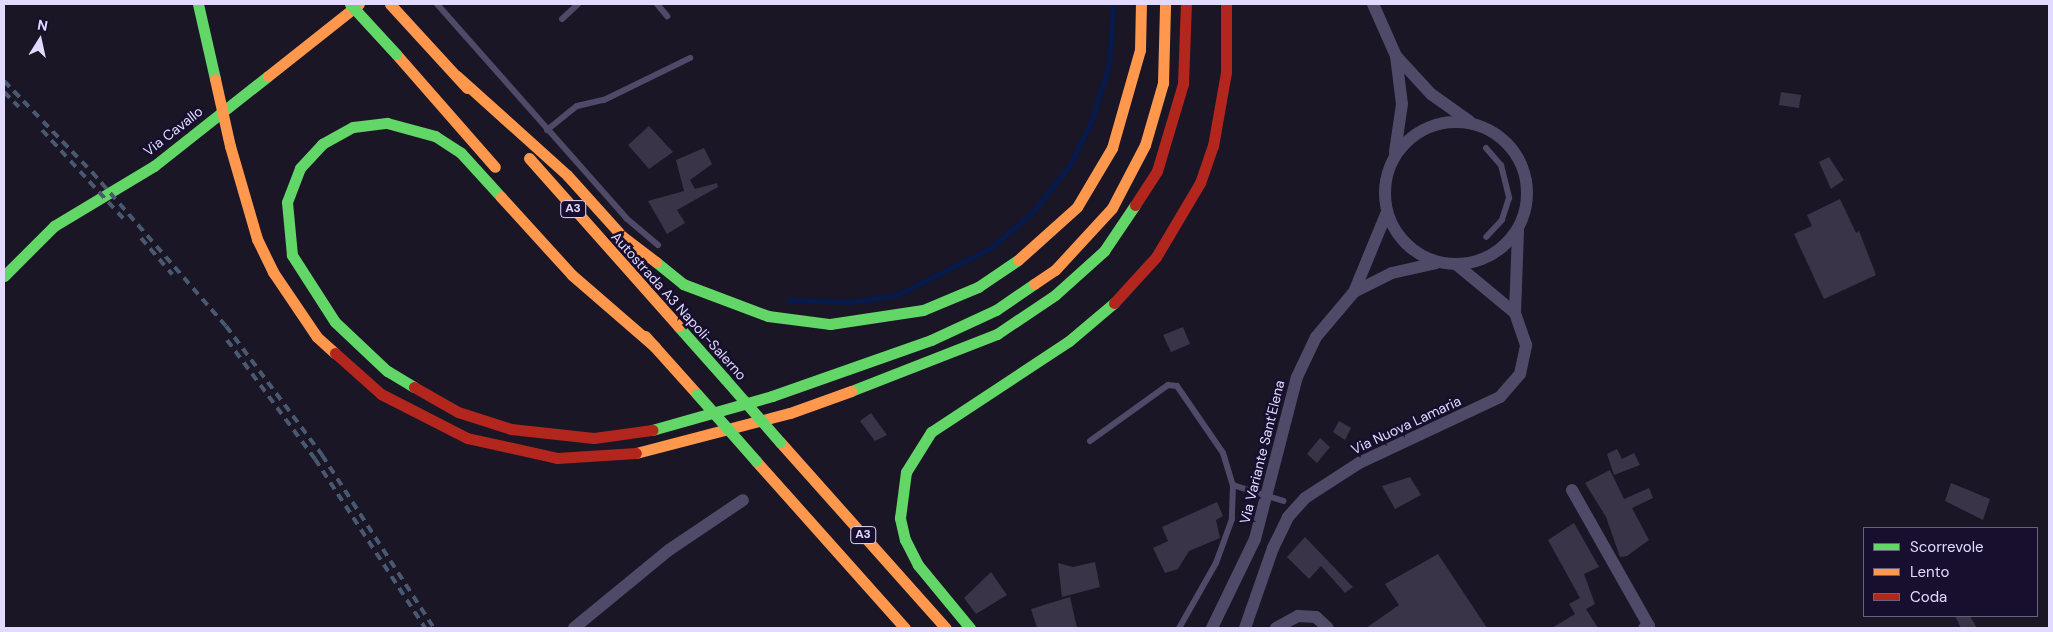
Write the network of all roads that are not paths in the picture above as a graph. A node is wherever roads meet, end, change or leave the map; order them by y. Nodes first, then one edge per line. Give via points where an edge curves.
1 (198, 4) edge
2 (350, 4) edge
3 (358, 4) edge
4 (390, 4) edge
5 (437, 4) edge
6 (578, 4) edge
7 (657, 4) edge
8 (1141, 4) edge
9 (1165, 4) edge
10 (1186, 4) edge
11 (1226, 4) edge
12 (1373, 4) edge
13 (667, 16) dead end
14 (562, 19) dead end
15 (1396, 56) junction
16 (690, 58) dead end
17 (457, 76) junction
18 (1476, 125) junction
19 (547, 130) junction
20 (1486, 148) dead end
21 (1394, 157) junction
22 (506, 179) dead end
23 (1387, 212) junction
24 (1518, 230) junction
25 (1486, 237) dead end
26 (658, 246) dead end
27 (1438, 263) junction
28 (1457, 265) junction
29 (584, 267) dead end
30 (4, 276) edge
31 (1354, 292) junction
32 (1515, 313) junction
33 (655, 348) junction
34 (1090, 441) dead end
35 (1234, 485) junction
36 (1572, 490) dead end
37 (743, 500) dead end
38 (1298, 506) junction
39 (574, 628) edge
40 (905, 628) edge
41 (946, 628) edge
42 (970, 628) edge
43 (1178, 628) edge
44 (1212, 628) edge
45 (1245, 628) edge
46 (1276, 628) edge
47 (1328, 628) edge
48 (1644, 628) edge

1 - 10 main road, bridge via 230,146 257,239 273,272 317,337 381,394 467,438 557,458 633,454 790,413 997,334 1055,295 1104,251 1157,171 1183,84
2 - 22 main road, bridge
3 - 30 main road, Via Cavallo via 154,166 54,226
4 - 17 main road, Autostrada A3 Napoli-Salerno / A3
5 - 19 lane
6 - 14 lane
7 - 13 lane
8 - 17 main road via 1140,50 1124,118 1108,156 1077,207 1031,252 978,287 923,310 864,322 830,324 768,316 683,284 622,236 567,176
9 - 33 main road via 1162,83 1145,145 1112,208 1055,270 996,310 932,340 772,396 653,430 594,438 540,434 483,421 411,388 350,339 302,276 287,237 292,185 322,144 353,127 387,123 435,136 461,153 572,275
11 - 42 main road via 1226,72 1213,146 1200,183 1156,257 1132,287 1070,341 931,432 906,472 900,518 905,540 918,565
12 - 15 street
15 - 18 street via 1450,111
15 - 21 street via 1402,104
16 - 19 lane via 604,100 577,106
17 - 41 main road, Autostrada A3 Napoli-Salerno / A3, bridge
18 - 21 street via 1438,124 1421,131
18 - 24 street via 1508,144 1522,168 1528,194
19 - 26 lane via 626,218
20 - 25 lane via 1502,165 1509,198 1502,220
21 - 23 street via 1387,175
23 - 27 street via 1406,244
23 - 31 street, Via Variante Sant'Elena
24 - 28 street via 1492,255
24 - 32 street
27 - 28 street
27 - 31 street, Via Variante Sant'Elena via 1392,273
28 - 32 street, Via Nuova Lamaria
29 - 33 main road, A3
31 - 44 street, Via Variante Sant'Elena via 1316,337 1297,377 1255,539
32 - 38 street, Via Nuova Lamaria via 1523,329 1526,358 1512,388 1483,407 1358,463
33 - 40 main road, A3, bridge
34 - 35 lane via 1168,385 1177,386 1223,453
35 - 38 lane, bridge
35 - 43 lane via 1227,538
36 - 48 street via 1648,626
37 - 39 street via 669,550
38 - 45 street, Via Nuova Lamaria via 1273,548
46 - 47 street via 1298,616 1316,618

